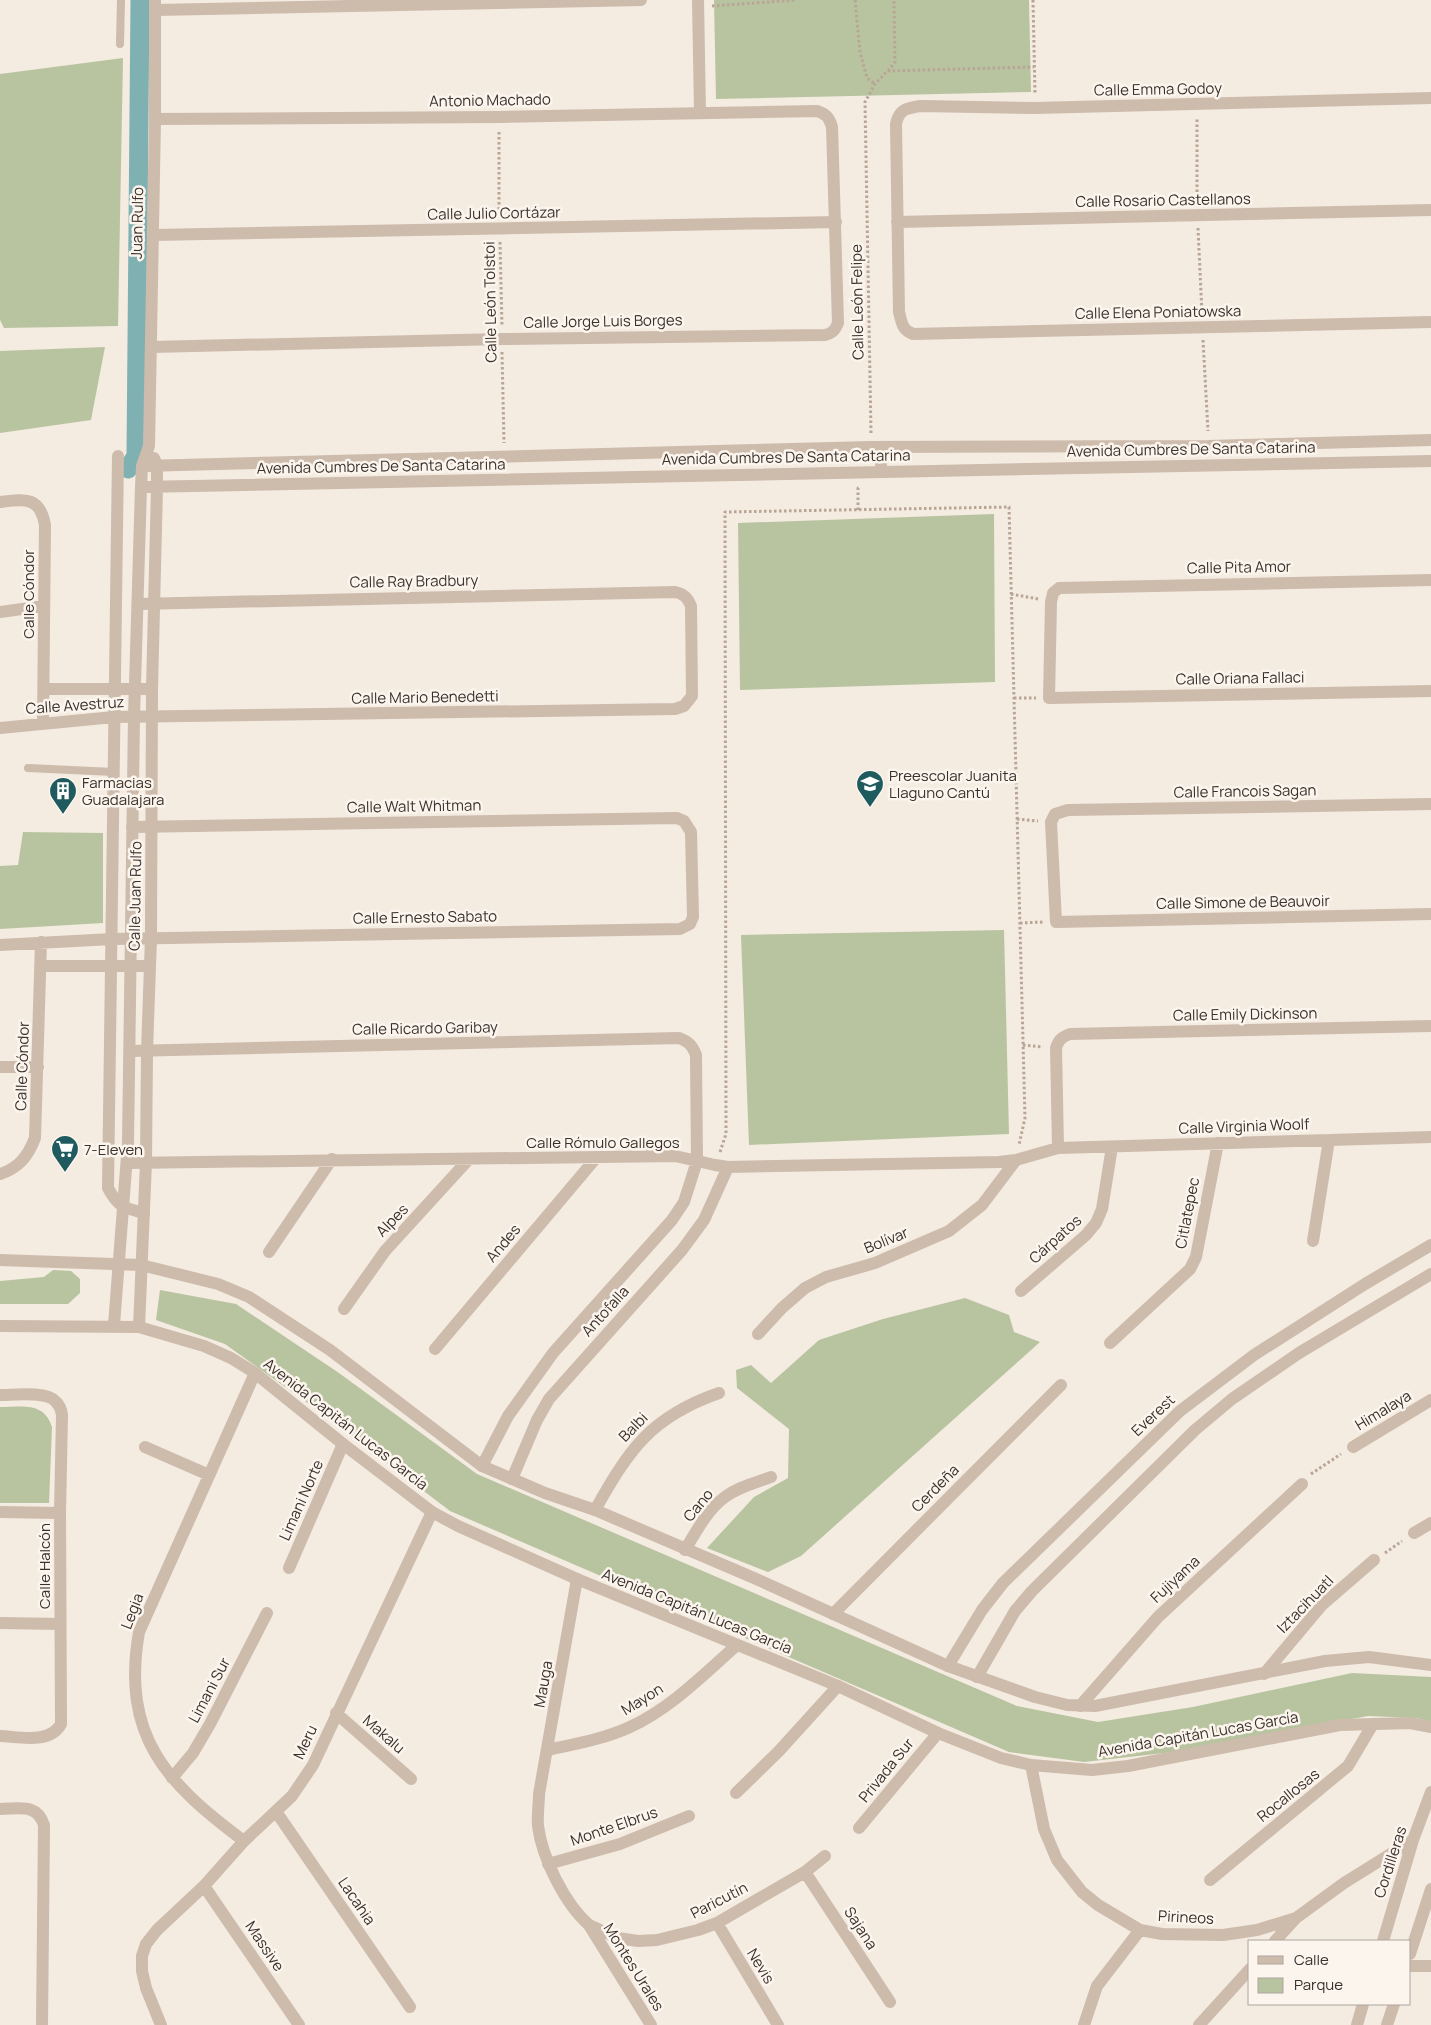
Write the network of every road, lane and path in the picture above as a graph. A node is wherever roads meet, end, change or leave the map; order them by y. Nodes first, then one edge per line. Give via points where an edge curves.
1 (121, 0) edge
2 (641, 0) edge
3 (796, 0) edge
4 (855, 0) edge
5 (894, 0) edge
6 (1033, 0) edge
7 (698, 3) edge
8 (155, 5) edge
9 (120, 44) dead end
10 (1034, 67) junction
11 (887, 71) junction
12 (875, 84) junction
13 (1431, 98) edge
14 (1197, 105) junction
15 (1035, 108) junction
16 (700, 112) junction
17 (825, 114) joint
18 (499, 117) junction
19 (155, 119) junction
20 (1431, 210) edge
21 (1197, 215) junction
22 (836, 222) junction
23 (896, 222) junction
24 (499, 229) junction
25 (154, 235) junction
26 (1431, 322) edge
27 (1203, 327) junction
28 (502, 339) junction
29 (151, 347) junction
30 (1431, 440) edge
31 (149, 446) junction
32 (1208, 446) junction
33 (876, 447) junction
34 (118, 456) dead end
35 (504, 456) junction
36 (1431, 461) edge
37 (157, 465) junction
38 (142, 466) junction
39 (876, 472) junction
40 (141, 487) junction
41 (158, 487) junction
42 (0, 502) edge
43 (858, 510) junction
44 (1431, 580) edge
45 (1011, 594) junction
46 (1051, 599) junction
47 (138, 604) junction
48 (154, 604) junction
49 (44, 606) junction
50 (0, 612) edge
51 (135, 688) junction
52 (44, 689) junction
53 (116, 689) junction
54 (152, 689) junction
55 (1431, 691) edge
56 (692, 696) joint
57 (1014, 698) junction
58 (1049, 698) junction
59 (114, 717) junction
60 (134, 717) junction
61 (153, 717) junction
62 (43, 723) junction
63 (0, 728) edge
64 (28, 768) dead end
65 (114, 772) junction
66 (1431, 804) edge
67 (1055, 817) junction
68 (1017, 819) junction
69 (152, 826) junction
70 (132, 827) junction
71 (1431, 914) edge
72 (694, 917) joint
73 (1056, 922) junction
74 (1020, 923) junction
75 (151, 938) junction
76 (112, 939) junction
77 (131, 939) junction
78 (41, 942) junction
79 (0, 945) edge
80 (41, 966) junction
81 (112, 966) junction
82 (131, 966) junction
83 (150, 966) junction
84 (1431, 1026) edge
85 (130, 1051) junction
86 (147, 1051) junction
87 (696, 1055) joint
88 (0, 1067) edge
89 (38, 1067) junction
90 (1431, 1137) edge
91 (1330, 1140) junction
92 (1218, 1143) junction
93 (1112, 1147) junction
94 (1058, 1148) junction
95 (596, 1158) junction
96 (332, 1159) junction
97 (469, 1159) junction
98 (1016, 1160) junction
99 (127, 1162) junction
100 (146, 1162) junction
101 (697, 1162) junction
102 (715, 1166) junction
103 (728, 1166) junction
104 (0, 1174) edge
105 (124, 1208) junction
106 (144, 1213) junction
107 (1312, 1241) dead end
108 (1431, 1245) edge
109 (269, 1252) dead end
110 (0, 1260) edge
111 (119, 1264) junction
112 (142, 1266) junction
113 (1431, 1274) edge
114 (1021, 1291) dead end
115 (344, 1309) dead end
116 (114, 1325) junction
117 (0, 1326) edge
118 (139, 1327) junction
119 (758, 1334) dead end
120 (1110, 1343) dead end
121 (436, 1349) dead end
122 (255, 1373) junction
123 (1061, 1385) dead end
124 (719, 1393) dead end
125 (0, 1395) edge
126 (1431, 1400) edge
127 (343, 1444) junction
128 (145, 1447) dead end
129 (1352, 1447) joint
130 (482, 1466) junction
131 (209, 1475) junction
132 (771, 1477) dead end
133 (512, 1479) junction
134 (1302, 1484) joint
135 (595, 1510) junction
136 (0, 1512) edge
137 (432, 1512) junction
138 (60, 1513) junction
139 (1431, 1523) edge
140 (1414, 1534) joint
141 (685, 1550) junction
142 (1374, 1560) joint
143 (289, 1568) dead end
144 (577, 1579) junction
145 (267, 1613) dead end
146 (833, 1614) junction
147 (0, 1623) edge
148 (60, 1624) junction
149 (737, 1645) junction
150 (1431, 1665) edge
151 (948, 1666) junction
152 (1264, 1674) junction
153 (977, 1677) junction
154 (838, 1686) junction
155 (1080, 1706) junction
156 (336, 1713) junction
157 (1373, 1724) junction
158 (1431, 1727) edge
159 (938, 1733) junction
160 (0, 1736) edge
161 (548, 1750) junction
162 (1031, 1765) junction
163 (172, 1778) junction
164 (411, 1779) dead end
165 (1431, 1792) edge
166 (736, 1793) dead end
167 (0, 1809) edge
168 (277, 1812) junction
169 (689, 1816) dead end
170 (859, 1828) dead end
171 (1413, 1840) junction
172 (244, 1841) junction
173 (825, 1856) dead end
174 (548, 1864) junction
175 (805, 1872) junction
176 (1210, 1880) dead end
177 (204, 1886) junction
178 (1431, 1890) edge
179 (1296, 1918) junction
180 (717, 1924) junction
181 (589, 1925) junction
182 (1140, 1930) junction
183 (1276, 1940) edge
184 (1382, 1940) edge
185 (1411, 1951) edge
186 (1411, 1966) edge
187 (1431, 1966) edge
188 (1248, 1971) edge
189 (890, 2002) dead end
190 (1363, 2005) edge
191 (1394, 2005) edge
192 (410, 2007) dead end
193 (42, 2025) edge
194 (162, 2025) edge
195 (299, 2025) edge
196 (651, 2025) edge
197 (778, 2025) edge
198 (1084, 2025) edge
199 (1199, 2025) edge
200 (1357, 2025) edge
201 (1387, 2025) edge

1 - 9 lane
2 - 8 street
3 - 7 path
4 - 12 path via 860,52 867,78
5 - 11 path via 895,62
6 - 10 path
7 - 16 street
8 - 19 street, Juan Rulfo
10 - 11 path
10 - 15 path
11 - 12 path, Calle León Felipe
12 - 33 path, Calle León Felipe via 865,102
13 - 14 street, Calle Emma Godoy
14 - 15 street, Calle Emma Godoy
14 - 21 path
15 - 23 street, Calle Emma Godoy via 921,106 905,110 898,116 896,124
16 - 17 street, Antonio Machado via 817,111
16 - 18 street, Antonio Machado
17 - 22 street, Calle Jorge Luis Borges via 832,127
18 - 19 street, Antonio Machado
18 - 24 path, Calle León Tolstoi
19 - 25 street, Juan Rulfo
20 - 21 street, Calle Rosario Castellanos
21 - 23 street, Calle Rosario Castellanos
21 - 27 path
22 - 24 street, Calle Julio Cortázar
22 - 28 street, Calle Jorge Luis Borges via 838,323 831,333
23 - 27 street, Calle Elena Poniatowska via 899,312 902,325 913,334
24 - 25 street, Calle Julio Cortázar
24 - 28 path, Calle León Tolstoi
25 - 29 street, Juan Rulfo
26 - 27 street, Calle Elena Poniatowska
27 - 32 path
28 - 29 street, Calle Jorge Luis Borges
28 - 35 path, Calle León Tolstoi
29 - 31 street, Juan Rulfo
30 - 32 street, Avenida Cumbres De Santa Catarina
31 - 37 street, Juan Rulfo
31 - 38 street, Juan Rulfo
32 - 33 street, Avenida Cumbres De Santa Catarina
33 - 35 street, Avenida Cumbres De Santa Catarina
33 - 39 street
34 - 53 street, Calle Juan Rulfo
35 - 37 street, Avenida Cumbres De Santa Catarina
36 - 39 street, Avenida Cumbres De Santa Catarina
37 - 38 street, Avenida Cumbres De Santa Catarina
37 - 41 street, Calle Juan Rulfo
38 - 40 street, Calle Juan Rulfo
39 - 41 street, Avenida Cumbres De Santa Catarina
39 - 43 path via 872,488 858,488
40 - 41 street, Avenida Cumbres De Santa Catarina
40 - 47 street, Calle Juan Rulfo
41 - 48 street, Calle Juan Rulfo
42 - 49 street, Calle Cóndor via 30,501 44,516
43 - 45 path via 1009,507
43 - 102 path via 725,512 726,1134
44 - 46 street, Calle Pita Amor via 1068,587 1053,592
45 - 46 path
45 - 57 path
46 - 58 street
47 - 48 street, Calle Ray Bradbury
47 - 51 street, Calle Juan Rulfo
48 - 54 street, Calle Juan Rulfo
48 - 56 street, Calle Ray Bradbury via 675,592 684,594 691,606
49 - 50 street
49 - 52 street, Calle Cóndor
51 - 53 street, Calle Avestruz
51 - 54 street, Calle Avestruz
51 - 60 street, Calle Juan Rulfo
52 - 53 street, Calle Avestruz
52 - 62 street, Calle Cóndor
53 - 59 street, Calle Juan Rulfo
54 - 61 street, Calle Juan Rulfo
55 - 58 street, Calle Oriana Fallaci
56 - 61 street, Calle Mario Benedetti via 684,706 676,709
57 - 58 path
57 - 68 path
59 - 60 street, Calle Avestruz
59 - 62 street, Calle Avestruz
59 - 65 street, Calle Juan Rulfo
60 - 61 street, Calle Avestruz
60 - 70 street, Calle Juan Rulfo
61 - 69 street, Calle Juan Rulfo
62 - 63 street, Calle Avestruz
64 - 65 lane
65 - 76 street, Calle Juan Rulfo
66 - 67 street, Calle Francois Sagan via 1068,810
67 - 68 path
67 - 73 street
68 - 74 path
69 - 70 street, Calle Walt Whitman
69 - 72 street, Calle Walt Whitman via 677,818 684,821 690,832
69 - 75 street, Calle Juan Rulfo
70 - 77 street, Calle Juan Rulfo
71 - 73 street, Calle Simone de Beauvoir
72 - 75 street, Calle Ernesto Sabato via 690,924 680,929
73 - 74 path
74 - 98 path via 1025,1118
75 - 77 street, Calle Ernesto Sabato
75 - 83 street, Calle Juan Rulfo
76 - 77 street, Calle Ernesto Sabato
76 - 78 street, Calle Ernesto Sabato
76 - 81 street, Calle Juan Rulfo
77 - 82 street, Calle Juan Rulfo
78 - 79 street, Calle Ernesto Sabato
78 - 80 street, Calle Cóndor
80 - 81 street
80 - 89 street, Calle Cóndor
81 - 82 street
81 - 105 street, Calle Juan Rulfo via 108,1188 115,1201
82 - 83 street
82 - 85 street, Calle Juan Rulfo
83 - 86 street, Calle Juan Rulfo
84 - 94 street, Calle Emily Dickinson via 1070,1034 1060,1038 1056,1048
85 - 86 street, Calle Ricardo Garibay
85 - 99 street, Calle Juan Rulfo
86 - 87 street, Calle Ricardo Garibay via 679,1038 688,1041
86 - 100 street, Calle Juan Rulfo
87 - 101 street, Antofalla
88 - 89 street
89 - 104 street, Calle Cóndor via 35,1138 28,1155 18,1166
90 - 91 street, Calle Virginia Woolf
91 - 92 street, Calle Virginia Woolf
91 - 107 street
92 - 93 street, Calle Virginia Woolf
92 - 120 street, Citlatepec via 1196,1257 1190,1270
93 - 94 street, Calle Virginia Woolf
93 - 114 street, Cárpatos via 1102,1209 1096,1223
94 - 98 street, Calle Rómulo Gallegos
95 - 97 street, Calle Rómulo Gallegos
95 - 101 street, Calle Rómulo Gallegos via 675,1156
95 - 121 street, Andes
96 - 97 street, Calle Rómulo Gallegos
96 - 100 street, Calle Rómulo Gallegos
96 - 109 street
97 - 115 street, Alpes via 385,1251
98 - 103 street, Calle Rómulo Gallegos
98 - 119 street, Bolívar via 982,1205 949,1231 875,1263 826,1277 805,1288
99 - 100 street, Calle Rómulo Gallegos
99 - 105 street, Calle Juan Rulfo
100 - 106 street, Calle Juan Rulfo
101 - 102 street, Calle Rómulo Gallegos
101 - 130 street, Antofalla via 684,1202 672,1220 553,1353 508,1416
102 - 103 street, Calle Rómulo Gallegos
103 - 133 street, Antofalla via 704,1220 682,1250 549,1399
105 - 106 street
105 - 111 street, Calle Juan Rulfo
106 - 112 street, Calle Juan Rulfo
108 - 151 street, Everest via 1254,1355 1180,1411 1003,1583 982,1610
110 - 111 street
111 - 112 street
111 - 116 street, Calle Juan Rulfo
112 - 118 street, Calle Juan Rulfo
112 - 130 street via 218,1284 249,1298 330,1350
113 - 153 street via 1299,1353 1232,1399 1195,1430 1032,1591 1015,1611
116 - 117 street, Avenida Capitán Lucas García
116 - 118 street, Avenida Capitán Lucas García
118 - 122 street, Avenida Capitán Lucas García via 204,1346
122 - 127 street, Avenida Capitán Lucas García
122 - 131 street, Legia
123 - 146 street, Cerdeña
124 - 135 street, Balbi via 692,1403 659,1423 635,1446
125 - 138 street, Calle Halcón via 44,1395 60,1406
126 - 129 street, Himalaya
127 - 137 street, Avenida Capitán Lucas García
127 - 143 street, Limani Norte
128 - 131 street
129 - 134 path via 1313,1472
130 - 133 street
131 - 163 street, Legia via 139,1632 136,1650 136,1694 141,1718 158,1761
132 - 141 street, Cano via 724,1497
133 - 135 street
134 - 155 street, Fujiyama via 1158,1617
135 - 141 street
136 - 138 street
137 - 144 street, Avenida Capitán Lucas García
137 - 156 street, Meru
138 - 148 street, Calle Halcón
139 - 140 street
140 - 142 path
141 - 146 street
142 - 152 street, Iztacihuatl via 1322,1605
144 - 149 street, Avenida Capitán Lucas García
144 - 161 street, Mauga
145 - 163 street, Limani Sur via 210,1724 193,1753
146 - 151 street
147 - 148 street
148 - 160 street, Calle Halcón via 61,1724 56,1732 43,1737
149 - 154 street, Avenida Capitán Lucas García
149 - 161 street, Mayon via 665,1707 629,1728
150 - 152 street via 1369,1657 1325,1661
151 - 153 street
152 - 155 street via 1115,1704
153 - 155 street via 1035,1697
154 - 159 street, Avenida Capitán Lucas García
154 - 166 street
156 - 164 street, Makalu
156 - 168 street, Meru via 313,1764
157 - 158 street, Avenida Capitán Lucas García via 1410,1723
157 - 162 street, Avenida Capitán Lucas García via 1319,1728 1128,1766 1092,1770
157 - 176 street, Rocallosas via 1348,1766
159 - 162 street, Avenida Capitán Lucas García via 1001,1758
159 - 170 street, Privada Sur
161 - 174 street, Mauga via 539,1794 538,1826
162 - 182 street, Pirineos via 1044,1829 1057,1860 1082,1892
163 - 172 street, Legia via 213,1818
165 - 171 street, Cordilleras
167 - 193 street via 32,1810 39,1813 44,1825
168 - 172 street, Meru
168 - 192 street, Lacahia
169 - 174 street, Monte Elbrus via 620,1844
171 - 179 street, Pirineos
171 - 184 street, Cordilleras
172 - 177 street, Meru
173 - 175 street, Paricutín
174 - 181 street via 578,1916
175 - 180 street, Paricutín
175 - 189 street, Sajana
177 - 194 street, Meru via 157,1930 146,1944 142,1956 146,1988
177 - 195 street, Massive
178 - 185 street
179 - 182 street, Pirineos via 1258,1930 1223,1935 1162,1934
179 - 183 street
180 - 181 street, Paricutín via 678,1936 638,1941 618,1938
180 - 197 street, Nevis
181 - 196 street, Montes Urales
182 - 198 street via 1097,1986
186 - 187 street
188 - 199 street
190 - 200 street
191 - 201 street

